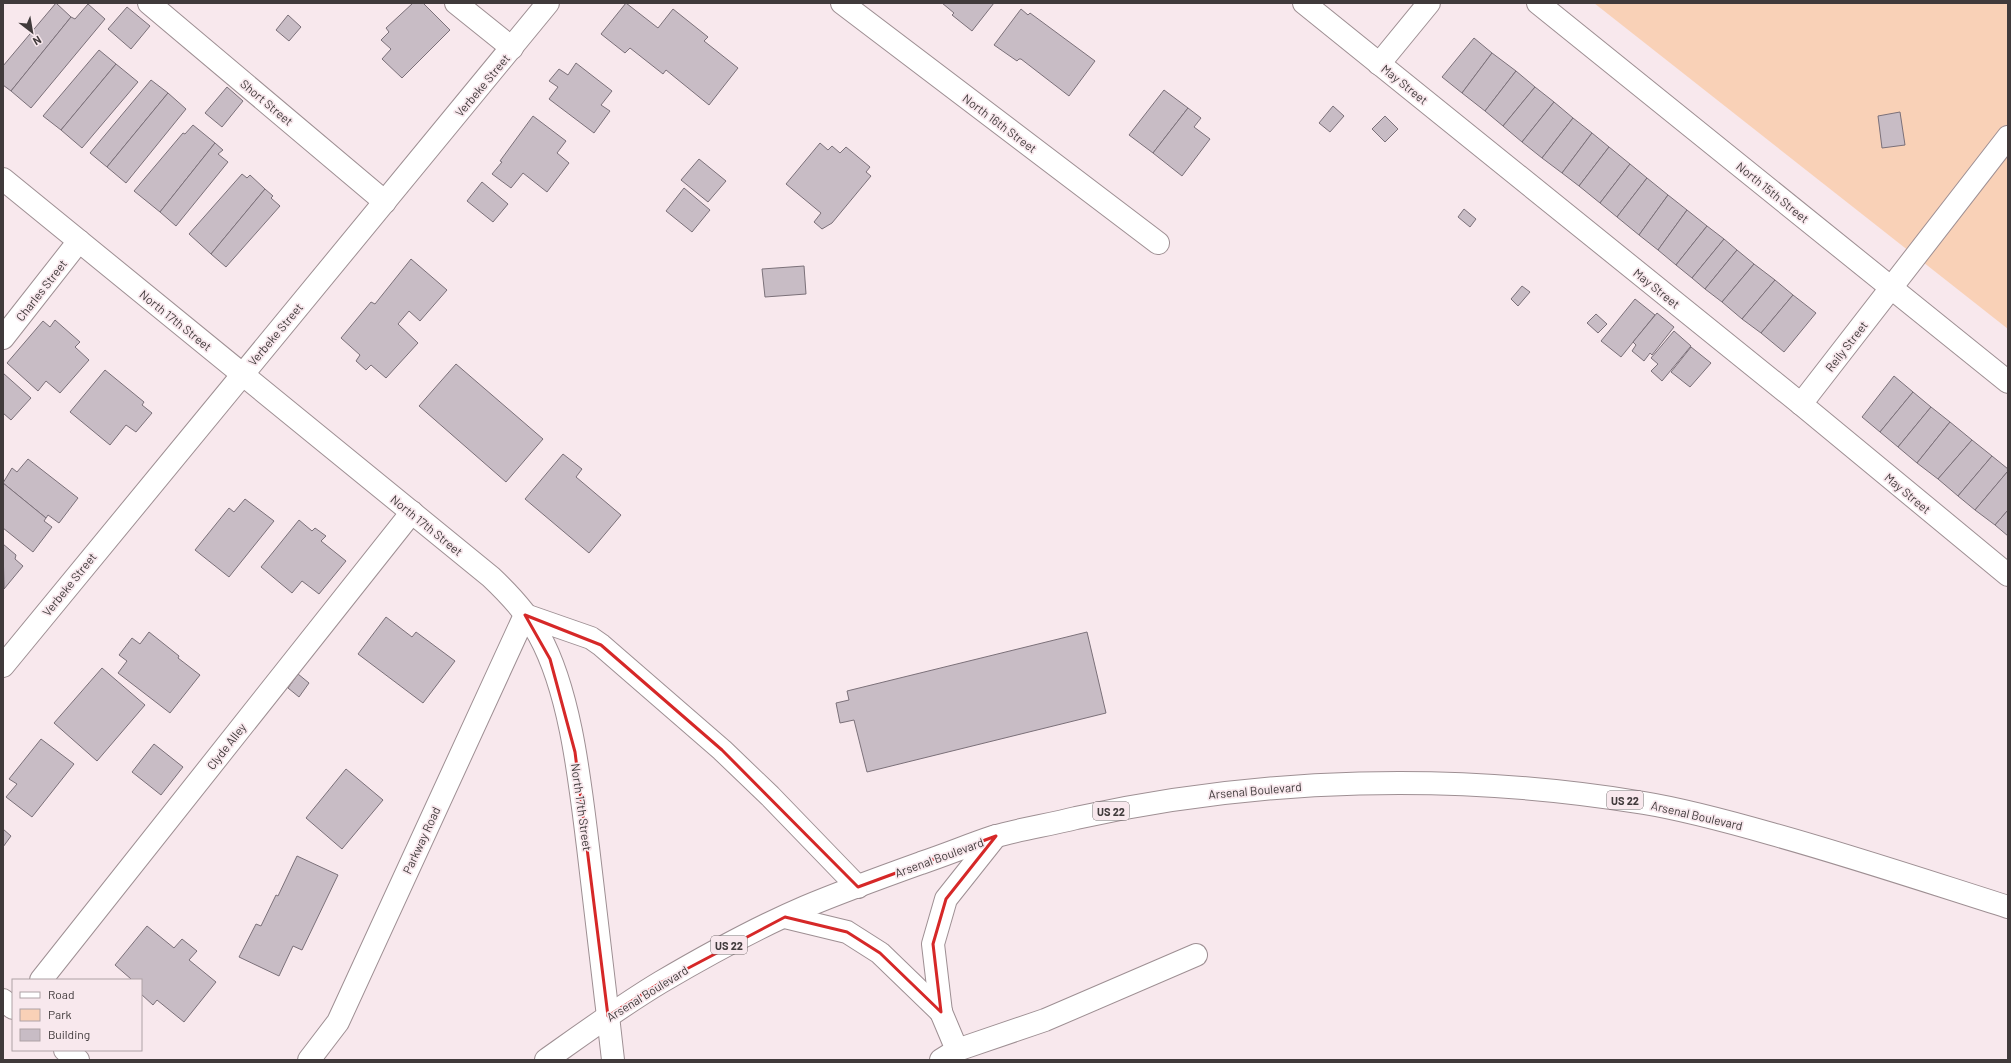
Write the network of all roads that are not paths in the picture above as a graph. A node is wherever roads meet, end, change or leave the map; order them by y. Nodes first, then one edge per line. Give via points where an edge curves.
1 (149, 3) edge
2 (456, 3) edge
3 (548, 3) edge
4 (842, 3) edge
5 (1304, 3) edge
6 (1429, 3) edge
7 (1538, 3) edge
8 (512, 48) junction
9 (1379, 64) junction
10 (2008, 137) edge
11 (3, 179) edge
12 (385, 202) junction
13 (79, 241) junction
14 (1158, 243) dead end
15 (1892, 288) junction
16 (3, 338) edge
17 (242, 373) junction
18 (2008, 382) edge
19 (1801, 404) junction
20 (412, 512) junction
21 (2008, 576) edge
22 (525, 615) junction
23 (3, 666) edge
24 (996, 836) junction
25 (858, 887) junction
26 (2008, 907) edge
27 (785, 917) junction
28 (1196, 955) dead end
29 (41, 979) edge
30 (3, 1000) edge
31 (12, 1007) edge
32 (941, 1012) junction
33 (608, 1016) junction
34 (66, 1051) edge
35 (949, 1055) edge
36 (78, 1060) edge
37 (309, 1060) edge
38 (546, 1060) edge
39 (613, 1060) edge

1 - 12 main road, Short Street
2 - 8 main road
3 - 8 main road, Verbeke Street
4 - 14 main road, North 16th Street
5 - 9 main road, May Street
6 - 9 main road
7 - 15 main road, North 15th Street
8 - 12 main road, Verbeke Street
9 - 19 main road, May Street
10 - 15 main road, Reily Street
11 - 13 main road, North 17th Street
12 - 17 main road, Verbeke Street
13 - 16 main road, Charles Street
13 - 17 main road, North 17th Street
15 - 18 main road, North 15th Street
15 - 19 main road, Reily Street
17 - 20 main road, North 17th Street
17 - 23 main road, Verbeke Street
19 - 21 main road, May Street
20 - 22 main road, North 17th Street via 491,577
20 - 29 main road, Clyde Alley
22 - 25 main road via 590,638 601,645 722,750
22 - 33 main road, North 17th Street via 539,635 550,659 575,752
22 - 37 main road, Parkway Road via 338,1022
24 - 25 main road, Arsenal Boulevard / US 22
24 - 26 main road, Arsenal Boulevard / US 22 via 1140,804 1228,792 1315,785 1478,784 1563,791 1648,804 1732,822
24 - 32 main road via 946,899 933,944
25 - 27 main road, Arsenal Boulevard / US 22
27 - 32 main road via 847,932 880,953
27 - 33 main road, Arsenal Boulevard / US 22 via 660,983
28 - 35 main road via 1045,1020
30 - 31 main road
32 - 35 main road
33 - 38 main road, Arsenal Boulevard / US 22
33 - 39 main road, North 17th Street
34 - 36 main road

